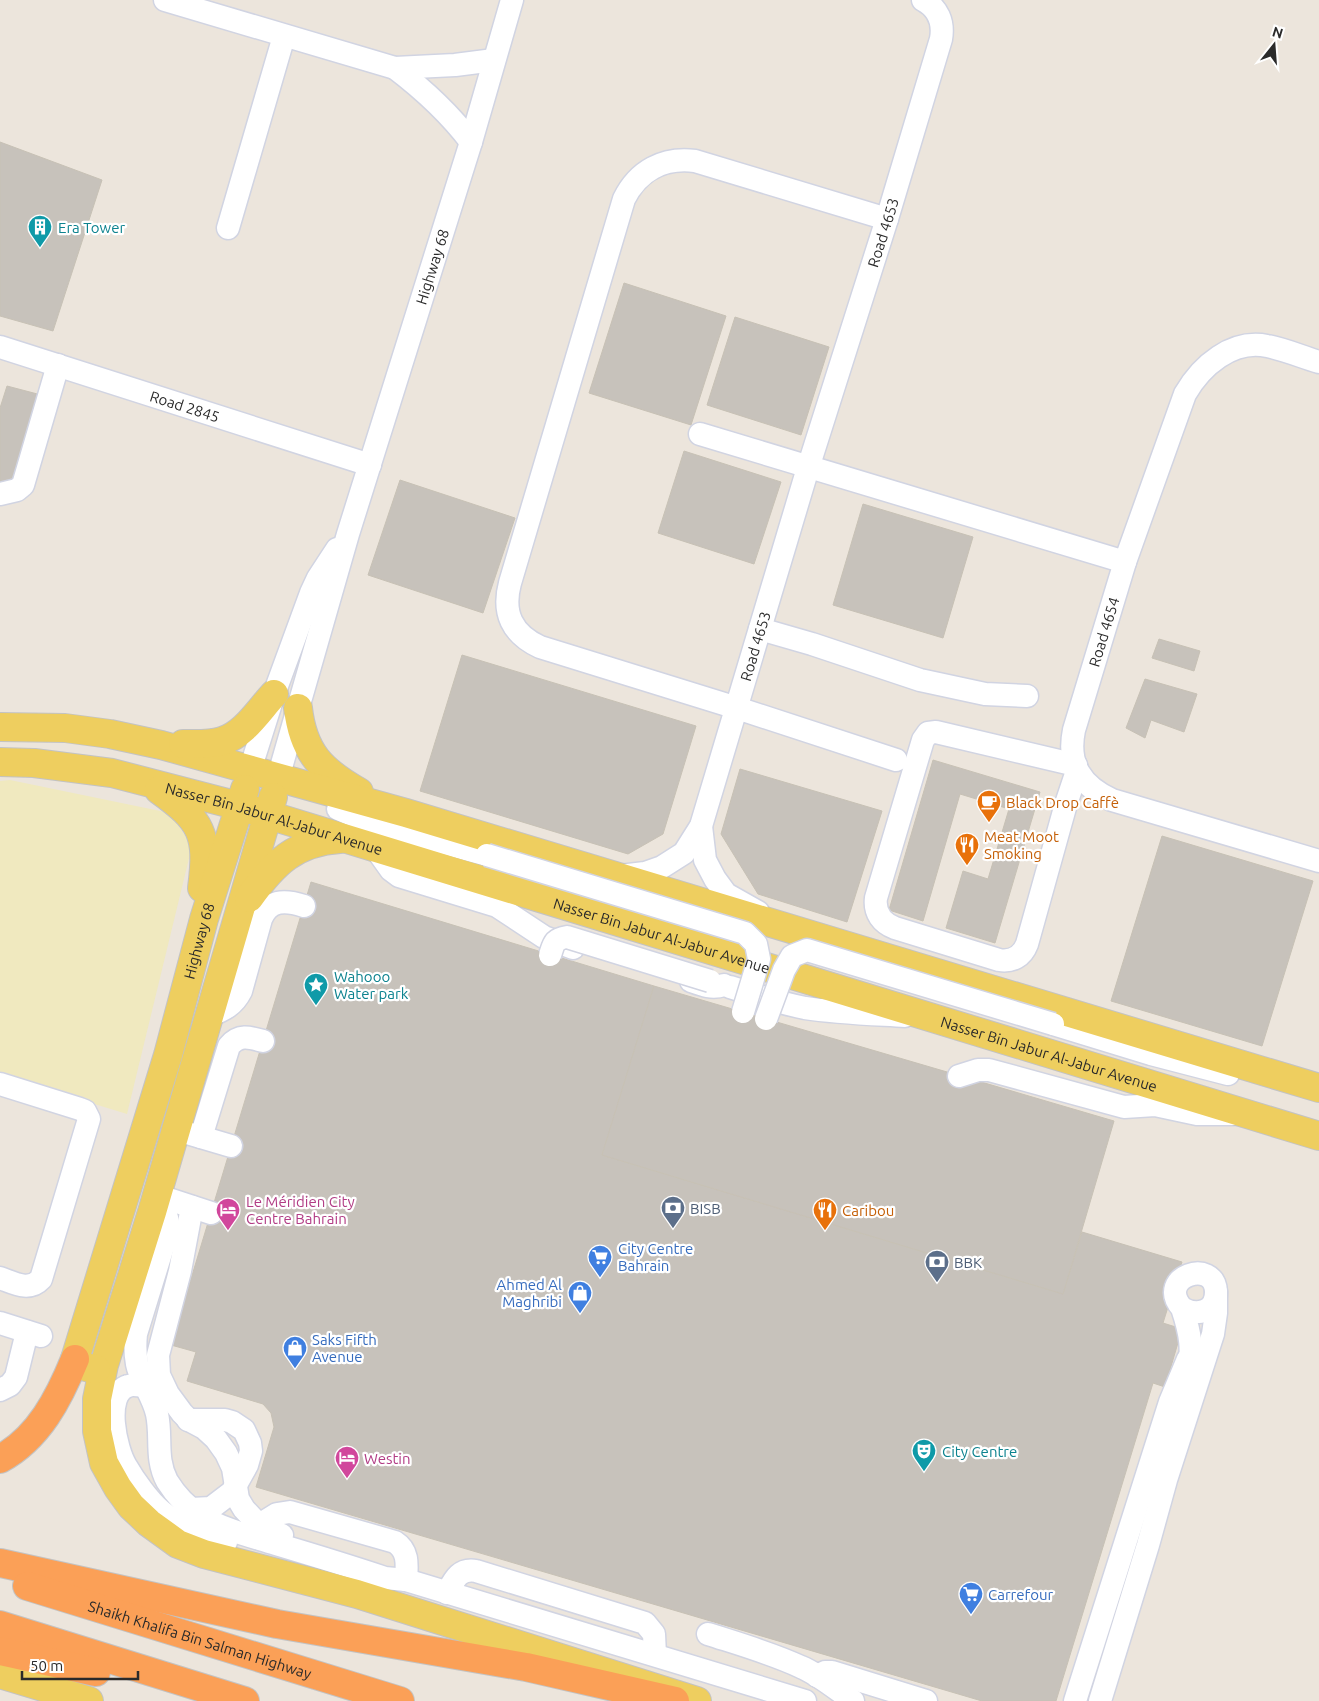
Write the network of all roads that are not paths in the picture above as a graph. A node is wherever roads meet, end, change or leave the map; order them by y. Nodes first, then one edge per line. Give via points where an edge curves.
1 (165, 0) edge
2 (512, 0) edge
3 (923, 0) edge
4 (284, 36) junction
5 (494, 60) junction
6 (395, 68) junction
7 (471, 142) junction
8 (887, 219) junction
9 (228, 228) dead end
10 (1, 351) edge
11 (1319, 362) edge
12 (58, 365) junction
13 (700, 434) dead end
14 (370, 465) junction
15 (808, 468) junction
16 (0, 494) edge
17 (348, 534) junction
18 (1125, 562) junction
19 (760, 629) junction
20 (274, 694) junction
21 (1026, 696) dead end
22 (298, 708) junction
23 (737, 708) junction
24 (0, 727) edge
25 (161, 745) junction
26 (896, 760) dead end
27 (0, 762) edge
28 (1076, 768) junction
29 (250, 770) junction
30 (147, 781) junction
31 (273, 796) junction
32 (240, 806) junction
33 (338, 809) junction
34 (395, 810) junction
35 (701, 826) junction
36 (345, 839) junction
37 (376, 849) junction
38 (1319, 861) edge
39 (619, 876) junction
40 (304, 906) dead end
41 (239, 912) junction
42 (204, 919) junction
43 (783, 926) junction
44 (550, 955) dead end
45 (717, 983) junction
46 (743, 1012) dead end
47 (209, 1016) junction
48 (927, 1017) junction
49 (766, 1019) dead end
50 (263, 1041) dead end
51 (959, 1076) dead end
52 (0, 1084) edge
53 (189, 1085) junction
54 (1319, 1090) edge
55 (214, 1094) junction
56 (1242, 1114) junction
57 (176, 1129) junction
58 (1319, 1136) edge
59 (201, 1137) junction
60 (231, 1146) dead end
61 (154, 1204) junction
62 (0, 1278) edge
63 (1216, 1292) junction
64 (1176, 1308) junction
65 (0, 1322) edge
66 (75, 1359) junction
67 (9, 1363) edge
68 (104, 1365) junction
69 (147, 1386) junction
70 (0, 1390) edge
71 (189, 1420) junction
72 (160, 1436) junction
73 (0, 1459) edge
74 (1157, 1477) junction
75 (235, 1484) junction
76 (191, 1509) junction
77 (0, 1563) edge
78 (0, 1577) edge
79 (406, 1580) junction
80 (357, 1594) junction
81 (0, 1625) edge
82 (708, 1634) dead end
83 (0, 1651) edge
84 (0, 1674) edge
85 (810, 1690) edge
86 (89, 1701) edge
87 (216, 1701) edge
88 (245, 1701) edge
89 (400, 1701) edge
90 (675, 1701) edge
91 (697, 1701) edge
92 (853, 1701) edge
93 (926, 1701) edge
94 (1075, 1701) edge
95 (1100, 1701) edge

1 - 4 street
2 - 5 street, Highway 68
3 - 8 street, Road 4653 via 936,10 942,32
4 - 6 street
4 - 9 street
5 - 6 street
5 - 7 street, Highway 68
6 - 7 street via 434,100
7 - 14 street, Highway 68
8 - 15 street, Road 4653
8 - 23 street via 684,160 662,163 648,170 624,199 506,603 516,630 531,643
10 - 12 street, Road 2845
11 - 18 street, Road 4654 via 1266,346 1254,346 1220,356 1200,372 1185,394
12 - 14 street, Road 2845
12 - 16 street via 23,485
13 - 15 street
14 - 17 street, Highway 68
15 - 18 street
15 - 19 street, Road 4653
17 - 20 street, Highway 68 via 318,578
17 - 22 street, Highway 68
18 - 28 street, Road 4654 via 1074,730 1072,751
19 - 21 street via 920,680 985,694
19 - 23 street, Road 4653
20 - 25 main road via 227,739 212,743
20 - 29 street, Highway 68
22 - 31 street, Highway 68
22 - 34 main road via 303,735 326,771
23 - 26 street
23 - 35 street, Road 4653
24 - 25 main road, Nasser Bin Jabur Al-Jabur Avenue via 65,728
25 - 29 main road, Nasser Bin Jabur Al-Jabur Avenue
27 - 30 main road, Nasser Bin Jabur Al-Jabur Avenue via 73,767
28 - 28 street via 936,732 928,733 923,740 875,905 879,917 889,926 999,960 1016,958 1025,950
28 - 38 street via 1086,784 1112,800
29 - 31 main road, Nasser Bin Jabur Al-Jabur Avenue
29 - 32 main road, Highway 68
30 - 32 main road, Nasser Bin Jabur Al-Jabur Avenue
30 - 42 main road via 184,808 203,839 206,863 201,895
31 - 32 main road via 255,796
31 - 33 main road
31 - 34 main road, Nasser Bin Jabur Al-Jabur Avenue
31 - 36 main road, Nasser Bin Jabur Al-Jabur Avenue
31 - 41 main road, Highway 68
32 - 42 main road, Highway 68
33 - 34 main road via 372,813
33 - 46 street, bridge via 373,824 745,933 756,944 759,959
34 - 39 main road, Nasser Bin Jabur Al-Jabur Avenue
35 - 39 street, Road 4653 via 684,853 662,867
35 - 43 street, Road 4653 via 705,860 726,894
36 - 37 main road, Nasser Bin Jabur Al-Jabur Avenue
36 - 41 main road via 308,845 276,863
37 - 45 street via 399,876 497,906 559,944 709,987 716,987
37 - 48 main road, Nasser Bin Jabur Al-Jabur Avenue
39 - 43 main road, Nasser Bin Jabur Al-Jabur Avenue
40 - 47 street via 284,901 267,909 261,919 241,991 229,1008
41 - 47 main road, Highway 68
42 - 66 main road, Highway 68 via 168,1055
43 - 54 main road, Nasser Bin Jabur Al-Jabur Avenue
44 - 45 street, bridge via 558,938 567,937
45 - 48 street via 804,1007
47 - 53 main road, Highway 68
48 - 56 main road, Nasser Bin Jabur Al-Jabur Avenue
49 - 54 street, bridge via 792,956 807,950 1152,1054 1286,1089
50 - 55 street via 244,1037 233,1042
51 - 56 street via 978,1070 999,1071 1115,1105 1133,1108 1154,1105 1207,1115
52 - 62 street via 80,1109 89,1119 41,1279 37,1284 26,1287
53 - 55 street
53 - 57 main road, Highway 68
55 - 59 street
56 - 58 main road, Nasser Bin Jabur Al-Jabur Avenue
57 - 59 street
57 - 61 main road, Highway 68
59 - 60 street
61 - 68 main road, Highway 68
61 - 69 street via 169,1222 136,1334 137,1366
61 - 71 street via 201,1210 182,1251 157,1365 162,1385
63 - 64 street via 1208,1309 1200,1313
63 - 64 street via 1207,1276 1190,1274 1176,1286
63 - 74 street via 1213,1334
64 - 74 street via 1191,1338 1192,1351 1176,1385
65 - 67 street via 35,1334
66 - 68 main road via 88,1368
66 - 73 highway via 51,1408 28,1438
67 - 70 street via 13,1381
68 - 80 main road, Highway 68 via 97,1399 97,1431 104,1463 131,1506 149,1523 178,1544 204,1554
69 - 72 street
69 - 80 street via 128,1386 119,1391 113,1422 125,1465 161,1510 187,1528 294,1565
71 - 72 street via 177,1420 166,1426
71 - 75 street via 216,1439 226,1453
72 - 76 street via 159,1461 167,1481
74 - 94 street
74 - 95 street via 1148,1545
75 - 76 street via 232,1492 211,1508
75 - 79 street via 238,1499 259,1525 387,1568
76 - 79 street via 216,1524 246,1535 386,1578
77 - 90 highway via 277,1624 526,1667
78 - 89 highway, Shaikh Khalifa Bin Salman Highway
79 - 85 street via 447,1593 458,1575 466,1570 476,1571 645,1623 654,1634 655,1655
80 - 91 main road, Highway 68
81 - 88 highway
82 - 85 street via 801,1667
83 - 87 highway
84 - 86 main road
85 - 92 street
85 - 93 street via 825,1672 832,1672

